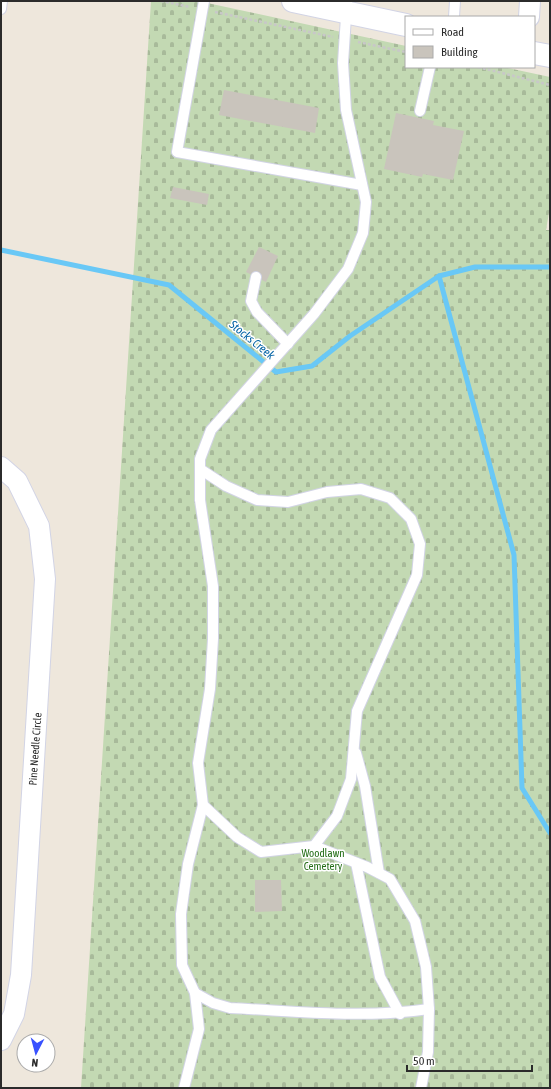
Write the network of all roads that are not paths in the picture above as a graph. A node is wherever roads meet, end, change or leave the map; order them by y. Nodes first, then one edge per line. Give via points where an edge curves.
1 (2, 1) edge
2 (293, 1) edge
3 (455, 1) edge
4 (530, 1) edge
5 (203, 5) edge
6 (347, 7) edge
7 (1, 9) edge
8 (454, 16) edge
9 (529, 16) edge
10 (405, 25) edge
11 (535, 53) edge
12 (550, 56) edge
13 (430, 68) edge
14 (420, 112) dead end
15 (362, 185) junction
16 (256, 277) dead end
17 (288, 344) junction
18 (1, 467) edge
19 (200, 469) junction
20 (354, 747) junction
21 (203, 805) junction
22 (314, 846) junction
23 (356, 863) junction
24 (378, 873) junction
25 (195, 993) junction
26 (429, 1009) junction
27 (400, 1014) junction
28 (1, 1040) edge
29 (184, 1088) edge
30 (421, 1088) edge

1 - 7 lane
2 - 6 main road
3 - 8 lane
4 - 9 street
5 - 15 lane via 176,152
6 - 10 main road
6 - 15 lane via 343,63 346,110
11 - 12 main road
13 - 14 lane
15 - 17 lane via 366,202 363,233 348,269
16 - 17 lane via 252,301 257,312
17 - 19 lane via 211,430 200,459
18 - 28 street, Pine Needle Circle via 17,481 39,526 45,579 21,975 14,1014
19 - 20 lane via 226,486 257,500 288,502 327,492 361,490 390,498 411,519 420,544 417,574 357,711
19 - 21 lane via 200,500 213,594 210,689 198,763
20 - 22 lane via 351,779 337,816
20 - 24 lane via 365,786
21 - 22 lane via 237,837 262,852
21 - 25 lane via 188,864 180,914 182,965
22 - 23 lane
23 - 24 lane
23 - 27 lane via 380,977
24 - 26 lane via 390,879 415,921 426,966
25 - 27 lane via 213,1003 230,1008
25 - 29 lane via 198,1029
26 - 27 lane
26 - 30 lane via 428,1052

